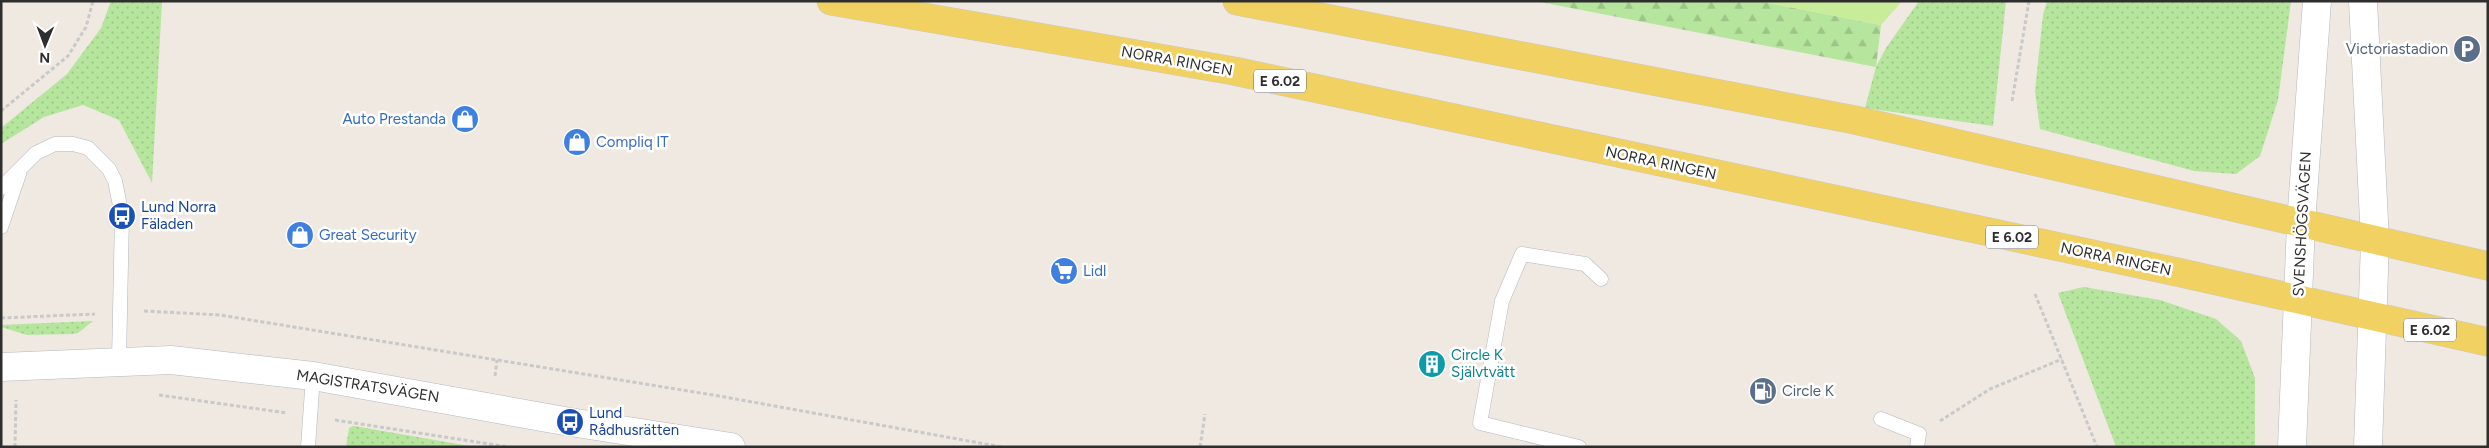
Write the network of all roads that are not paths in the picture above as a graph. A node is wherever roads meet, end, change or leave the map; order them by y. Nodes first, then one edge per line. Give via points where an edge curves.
1 (831, 1) edge
2 (1237, 1) edge
3 (2318, 1) edge
4 (2363, 1) edge
5 (20, 171) junction
6 (1, 188) edge
7 (2301, 223) junction
8 (1, 228) edge
9 (2375, 241) junction
10 (2488, 266) edge
11 (1601, 279) dead end
12 (2297, 300) junction
13 (2372, 317) junction
14 (2488, 342) edge
15 (120, 360) junction
16 (1, 367) edge
17 (313, 376) junction
18 (1880, 419) dead end
19 (1918, 440) edge
20 (717, 446) edge
21 (308, 447) edge
22 (1579, 447) edge
23 (2292, 447) edge
24 (2368, 447) edge

1 - 12 main road, NORRA RINGEN / E 6.02 via 1234,71
2 - 7 main road via 1855,120
3 - 7 main road, SVENSHÖGSVÄGEN
4 - 9 main road
5 - 6 lane
5 - 8 lane
5 - 15 lane via 36,153 55,144 73,144 88,148 116,181 122,216
7 - 9 main road
7 - 12 main road, SVENSHÖGSVÄGEN
9 - 10 main road
9 - 13 main road
11 - 22 lane via 1585,264 1522,254 1502,301 1480,423
12 - 13 main road, NORRA RINGEN / E 6.02
12 - 23 main road, SVENSHÖGSVÄGEN
13 - 14 main road, NORRA RINGEN / E 6.02
13 - 24 main road
15 - 16 main road, MAGISTRATSVÄGEN
15 - 17 main road, MAGISTRATSVÄGEN via 171,360
17 - 20 main road, MAGISTRATSVÄGEN
17 - 21 lane
18 - 19 lane

